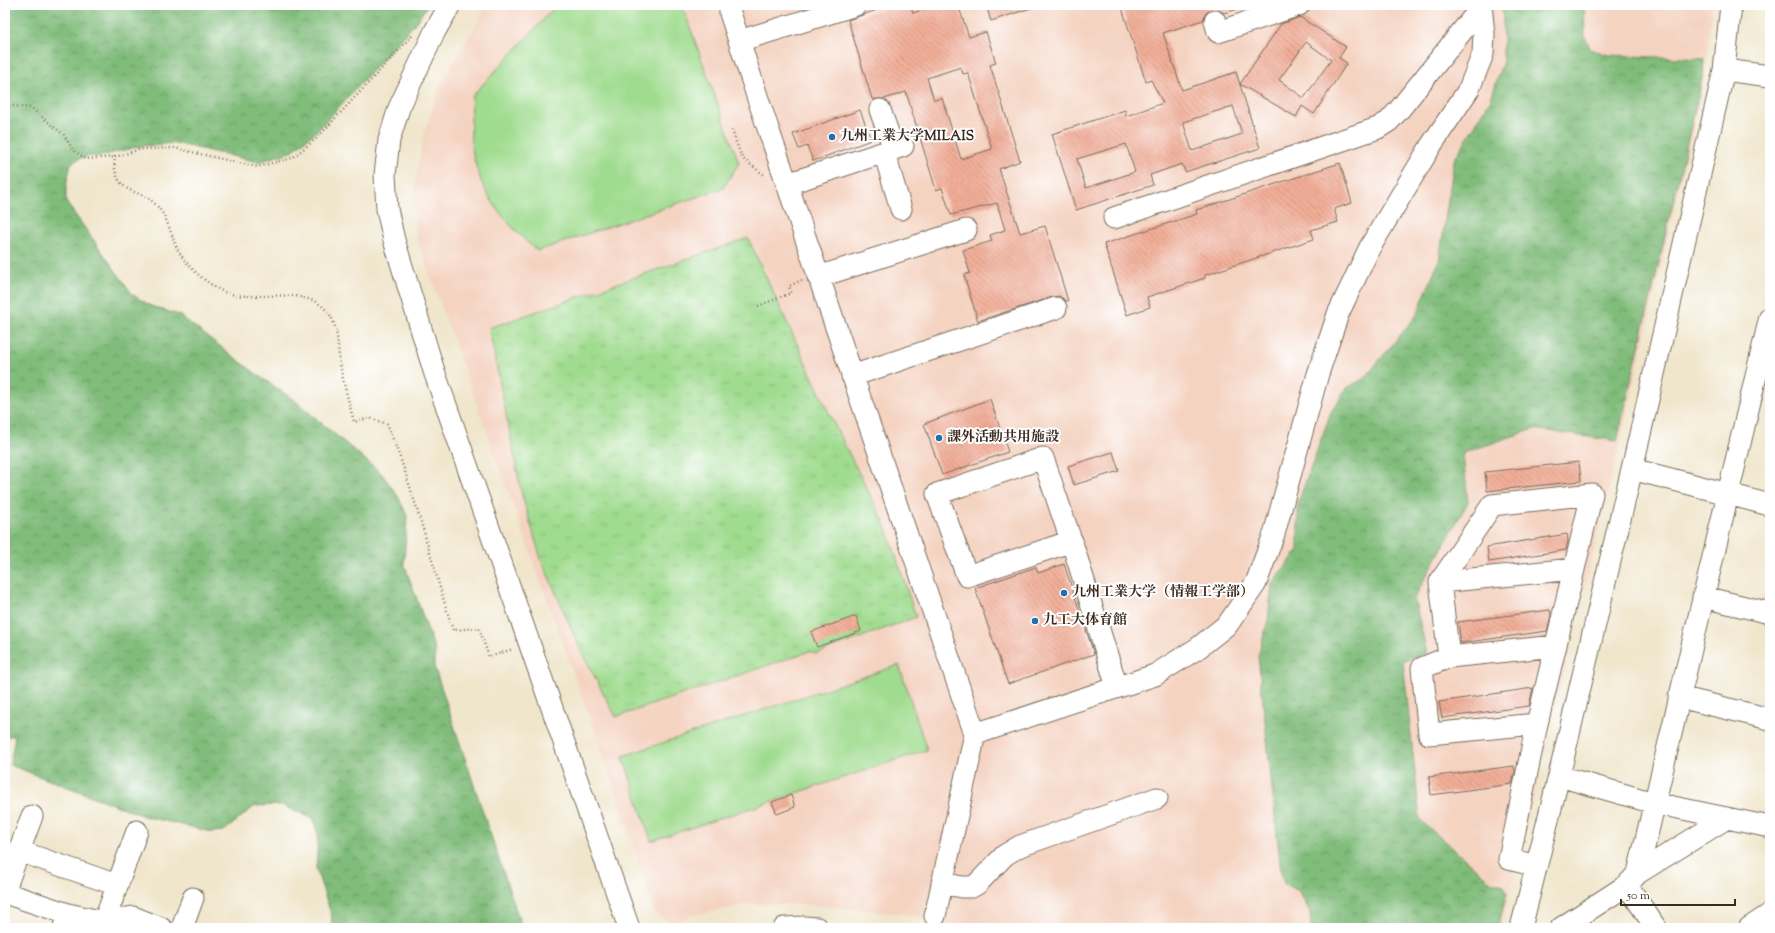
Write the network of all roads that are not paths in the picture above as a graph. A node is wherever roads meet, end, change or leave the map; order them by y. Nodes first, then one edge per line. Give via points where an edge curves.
1 (450, 5) edge
2 (730, 5) edge
3 (856, 5) edge
4 (1299, 5) edge
5 (1481, 5) edge
6 (1731, 5) edge
7 (1215, 21) dead end
8 (739, 40) junction
9 (1447, 50) junction
10 (1480, 62) junction
11 (1724, 70) junction
12 (1770, 76) edge
13 (880, 110) dead end
14 (893, 149) junction
15 (787, 184) junction
16 (901, 209) dead end
17 (1114, 218) dead end
18 (966, 230) dead end
19 (818, 277) junction
20 (1056, 308) dead end
21 (1770, 317) edge
22 (852, 376) junction
23 (1632, 469) junction
24 (1727, 494) junction
25 (1770, 505) edge
26 (1072, 541) junction
27 (1574, 569) junction
28 (1440, 582) junction
29 (1703, 597) junction
30 (1770, 613) edge
31 (1556, 646) junction
32 (1449, 657) junction
33 (1117, 687) junction
34 (1679, 697) junction
35 (1770, 719) edge
36 (1537, 724) junction
37 (975, 734) junction
38 (1559, 776) junction
39 (1157, 798) dead end
40 (1654, 803) junction
41 (32, 816) dead end
42 (1727, 818) junction
43 (1770, 827) edge
44 (137, 830) dead end
45 (19, 851) junction
46 (1536, 866) junction
47 (1632, 879) junction
48 (942, 883) junction
49 (117, 884) junction
50 (5, 889) edge
51 (5, 893) edge
52 (194, 898) dead end
53 (1770, 914) edge
54 (935, 916) dead end
55 (65, 921) edge
56 (104, 922) junction
57 (161, 928) edge
58 (182, 928) edge
59 (629, 928) edge
60 (784, 928) edge
61 (817, 928) edge
62 (1521, 928) edge
63 (1561, 928) edge
64 (1656, 928) edge
65 (1749, 928) edge

1 - 59 street via 399,108 389,140 385,175 394,240 434,371
2 - 8 street
3 - 8 street
4 - 7 street via 1218,32
5 - 9 street
5 - 10 street via 1484,34
6 - 11 street
8 - 15 street
9 - 10 street via 1456,46 1468,46 1477,54
9 - 17 street via 1399,110 1378,128
10 - 33 street via 1470,89 1432,144 1370,247 1338,314 1318,374 1274,534 1256,583 1228,624 1198,648 1155,675
11 - 12 street
11 - 23 street
13 - 14 street
14 - 15 street
14 - 16 street
15 - 19 street
18 - 19 street
19 - 22 street
20 - 22 street
21 - 24 street
22 - 37 street
23 - 24 street
23 - 38 street
24 - 25 street
24 - 29 street
26 - 26 street via 1043,458 937,494 967,576
26 - 33 street
27 - 28 street
27 - 28 street via 1592,494 1492,505
27 - 31 street
28 - 32 street
29 - 30 street
29 - 34 street
31 - 32 street
31 - 36 street
32 - 36 street via 1422,668 1429,734
33 - 37 street
34 - 35 street
34 - 40 street
36 - 46 street via 1509,859
37 - 48 street
38 - 40 street
38 - 46 street
39 - 48 street via 1020,846 1005,855 978,884 972,887
40 - 42 street
40 - 47 street
41 - 45 street
42 - 43 street
42 - 47 street
44 - 49 street
45 - 49 street
45 - 50 street
46 - 62 street
47 - 63 street
47 - 64 street
48 - 54 street
49 - 56 street
51 - 55 street
52 - 58 street
53 - 65 street
55 - 56 street
56 - 57 street via 133,917
60 - 61 street

